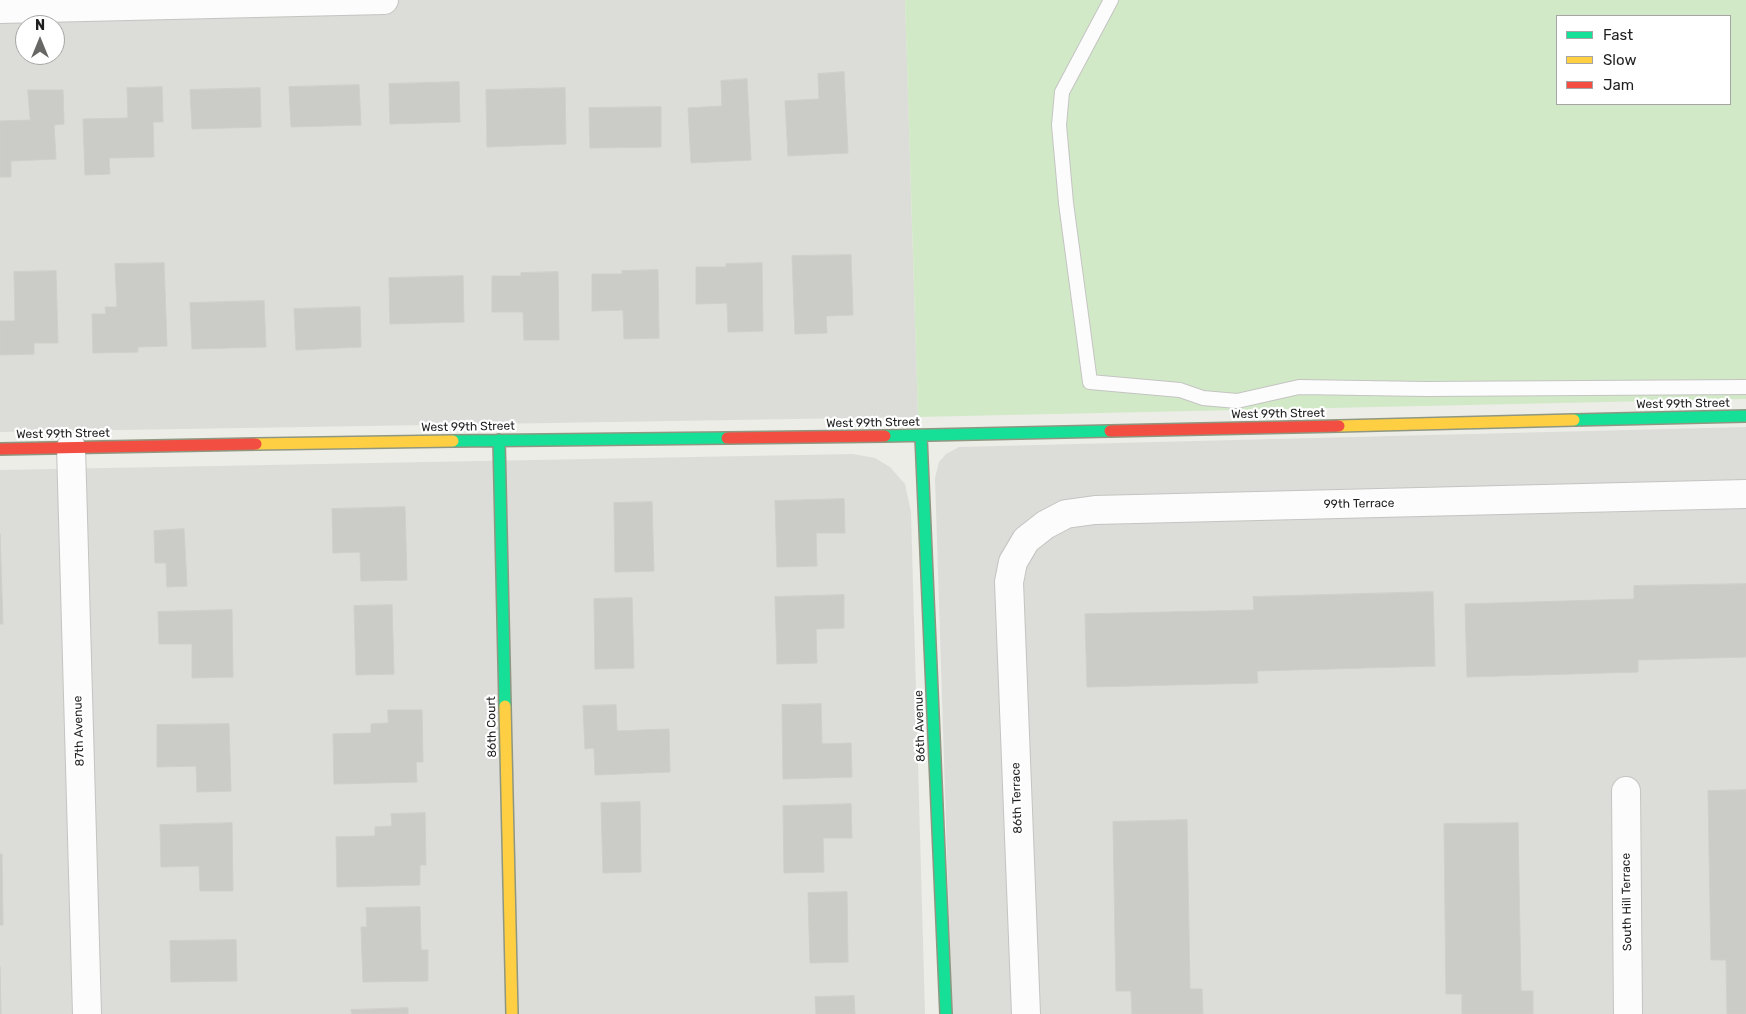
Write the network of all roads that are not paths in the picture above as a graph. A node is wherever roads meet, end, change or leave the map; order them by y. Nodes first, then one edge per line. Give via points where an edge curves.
1 (384, 0) edge
2 (1111, 0) edge
3 (0, 10) edge
4 (1746, 388) edge
5 (1746, 416) edge
6 (921, 436) junction
7 (499, 440) junction
8 (71, 447) junction
9 (0, 449) edge
10 (1746, 494) edge
11 (1009, 582) joint
12 (1626, 791) dead end
13 (88, 1014) edge
14 (512, 1014) edge
15 (946, 1014) edge
16 (1026, 1014) edge
17 (1628, 1014) edge

1 - 3 street
2 - 4 lane via 1062,92 1060,125 1066,204 1090,382 1180,390 1203,398 1237,401 1299,387
5 - 6 street, West 99th Street
6 - 7 street, West 99th Street
6 - 15 street, 86th Avenue
7 - 8 street, West 99th Street
7 - 14 street, 86th Court
8 - 9 street, West 99th Street
8 - 13 street, 87th Avenue
10 - 11 street, 99th Terrace via 1095,510 1066,514 1026,540 1013,562
11 - 16 street, 86th Terrace
12 - 17 street, South Hill Terrace

